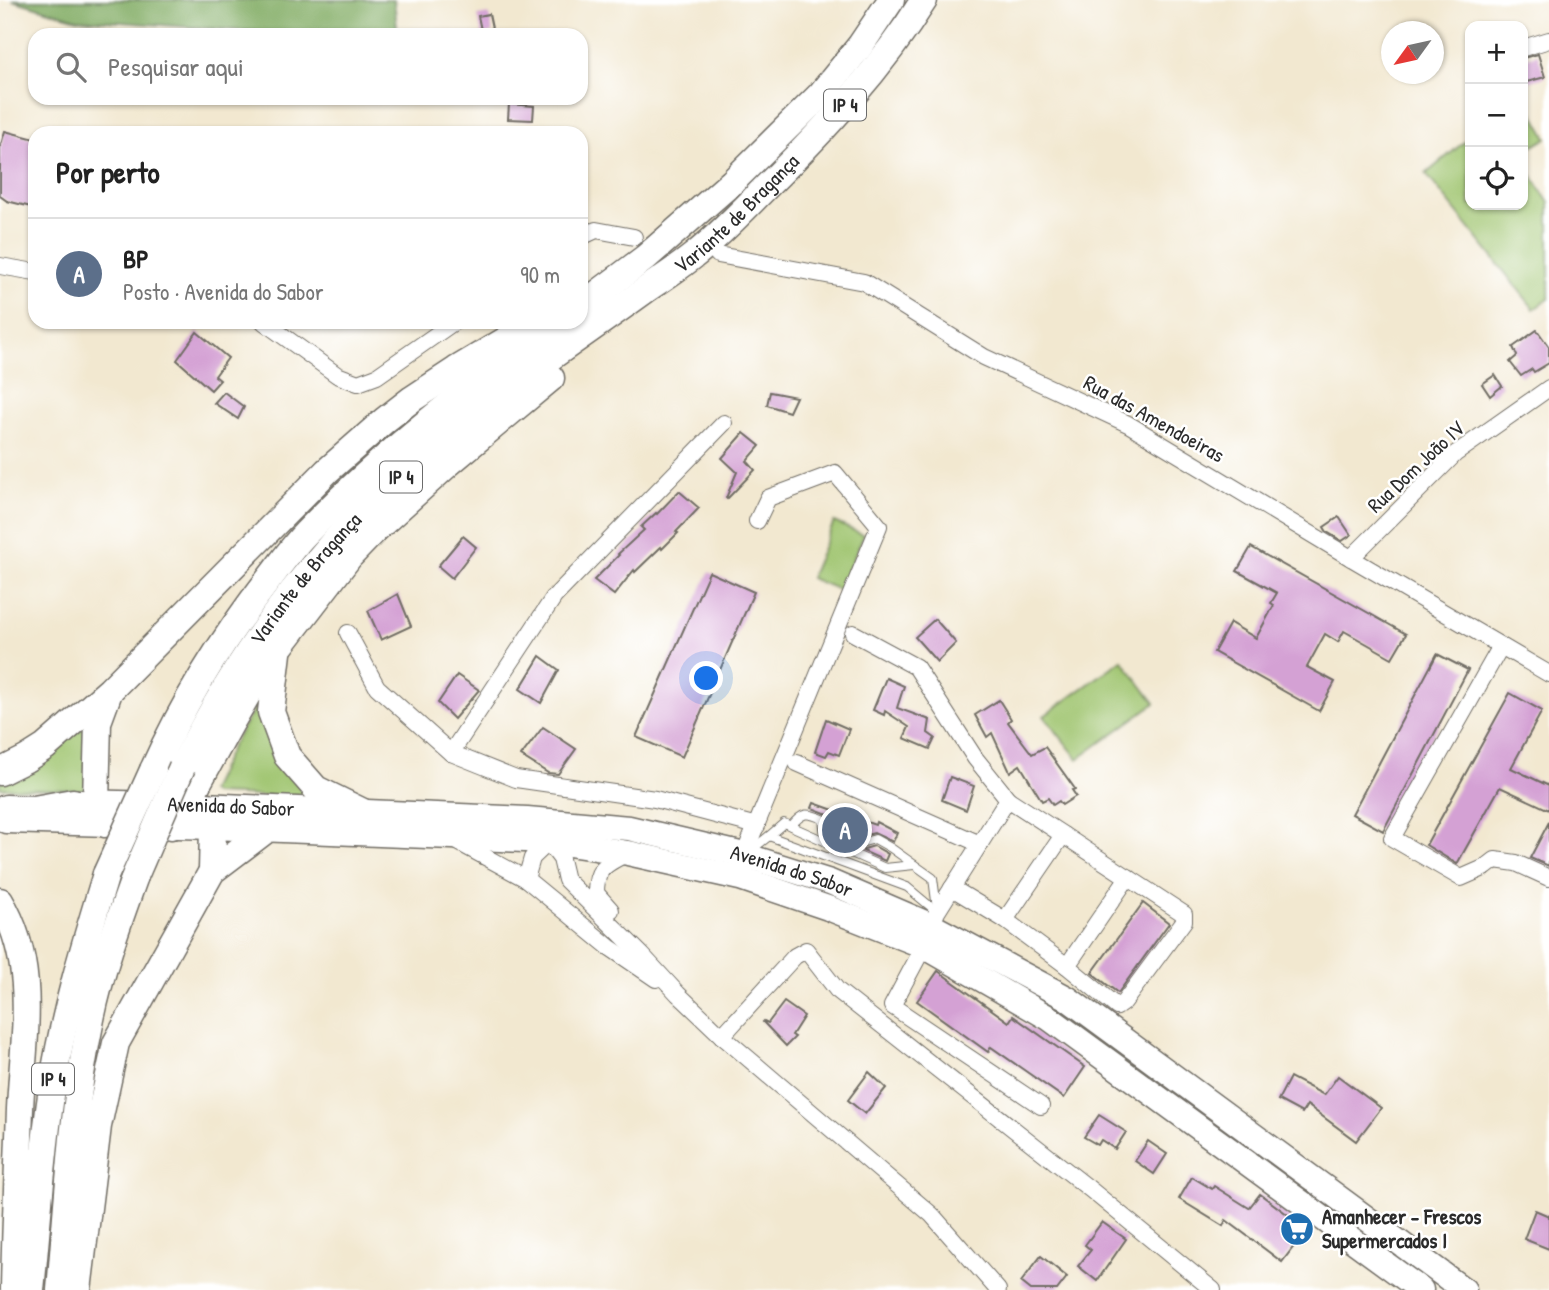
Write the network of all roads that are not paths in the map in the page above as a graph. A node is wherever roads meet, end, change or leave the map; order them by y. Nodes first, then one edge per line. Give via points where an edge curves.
1 (891, 0) edge
2 (924, 0) edge
3 (1549, 40) edge
4 (1528, 46) edge
5 (588, 234) edge
6 (640, 248) junction
7 (706, 256) junction
8 (0, 266) edge
9 (28, 271) edge
10 (588, 290) edge
11 (588, 299) edge
12 (274, 329) edge
13 (444, 329) edge
14 (524, 329) edge
15 (549, 329) edge
16 (1549, 388) edge
17 (724, 423) dead end
18 (757, 521) dead end
19 (1350, 558) junction
20 (348, 633) dead end
21 (853, 634) dead end
22 (1501, 646) junction
23 (279, 648) junction
24 (1549, 674) edge
25 (110, 690) junction
26 (451, 754) junction
27 (797, 763) dead end
28 (0, 772) edge
29 (0, 796) edge
30 (1008, 799) junction
31 (91, 810) junction
32 (0, 811) edge
33 (363, 812) junction
34 (193, 816) junction
35 (527, 819) junction
36 (0, 821) edge
37 (791, 826) junction
38 (629, 828) junction
39 (266, 830) junction
40 (763, 831) junction
41 (1063, 835) junction
42 (451, 838) junction
43 (548, 841) junction
44 (826, 842) junction
45 (980, 844) junction
46 (846, 850) junction
47 (628, 853) junction
48 (744, 855) junction
49 (914, 865) junction
50 (212, 871) junction
51 (1128, 877) junction
52 (1549, 878) edge
53 (526, 879) junction
54 (952, 888) junction
55 (0, 901) edge
56 (1005, 920) junction
57 (931, 928) junction
58 (642, 955) junction
59 (1067, 966) junction
60 (678, 994) junction
61 (722, 1036) junction
62 (1041, 1106) dead end
63 (14, 1290) edge
64 (32, 1290) edge
65 (60, 1290) edge
66 (78, 1290) edge
67 (998, 1290) edge
68 (1213, 1290) edge
69 (1420, 1290) edge
70 (1464, 1290) edge

1 - 6 highway, Variante de Bragança / IP 4 via 821,94 732,182
2 - 7 highway, Variante de Bragança / IP 4 via 869,78 733,220
3 - 4 street
5 - 6 street via 596,230
6 - 10 highway
6 - 11 highway, Variante de Bragança / IP 4
7 - 19 street, Rua das Amendoeiras via 864,282 984,357 1128,424
7 - 23 highway via 449,463 377,528 349,556
7 - 65 highway, Variante de Bragança / IP 4, bridge via 487,405 429,451 330,545 248,653 182,767 107,955 81,1072
8 - 9 street
12 - 13 street via 337,375 358,383 377,376
14 - 25 highway via 385,420 327,471
15 - 64 highway, Variante de Bragança / IP 4, bridge via 404,441 303,536 244,612 169,734 106,874 66,1012 55,1070
16 - 19 street, Rua Dom João IV via 1455,454
17 - 26 street via 554,597
18 - 40 street via 768,498 835,474 879,526 849,595
19 - 22 street, Rua das Amendoeiras
20 - 26 street via 377,687
21 - 30 street via 916,667 975,758
22 - 24 street, Rua das Amendoeiras
22 - 52 street via 1392,838 1461,878 1494,860 1516,863
23 - 33 highway via 271,712 288,756 316,789
23 - 34 highway via 237,712
25 - 28 highway via 45,747
25 - 31 highway via 98,722
26 - 40 street via 516,779 655,799
27 - 45 street
29 - 31 main road, Avenida do Sabor
30 - 41 street
30 - 45 street
31 - 32 highway
31 - 34 main road, Avenida do Sabor
31 - 36 main road, Avenida do Sabor
33 - 34 main road, Avenida do Sabor
33 - 35 main road, Avenida do Sabor
34 - 39 main road, Avenida do Sabor
34 - 50 highway
35 - 38 main road, Avenida do Sabor
35 - 43 street
37 - 40 lane via 784,823
37 - 44 lane
37 - 44 lane via 810,813 823,820
38 - 43 street via 605,834 567,829
38 - 48 main road, Avenida do Sabor
39 - 42 main road, Avenida do Sabor
39 - 50 highway
40 - 48 street
40 - 57 lane via 907,887
41 - 51 street
41 - 56 street
42 - 43 main road, Avenida do Sabor
42 - 53 street
43 - 47 main road, Avenida do Sabor
43 - 53 street via 532,858
43 - 58 street via 561,859 566,880
44 - 46 lane
45 - 54 street
46 - 49 lane via 885,868
46 - 49 lane via 875,839
47 - 57 main road, Avenida do Sabor via 740,878 828,908
47 - 58 street via 604,867 596,878 596,894
48 - 57 main road, Avenida do Sabor via 830,882
49 - 57 lane via 933,878
50 - 66 highway via 116,1043 98,1126
51 - 59 street
51 - 59 street via 1184,914 1184,921 1117,1007
53 - 60 street via 609,947
54 - 56 street
54 - 57 street
55 - 63 highway via 18,940 26,975
56 - 59 street
57 - 62 street via 892,1006
57 - 69 main road, Avenida do Sabor
57 - 70 main road, Avenida do Sabor via 1067,998
58 - 60 street
60 - 61 street
61 - 67 street via 932,1215
61 - 68 street via 794,956 806,950 837,990

